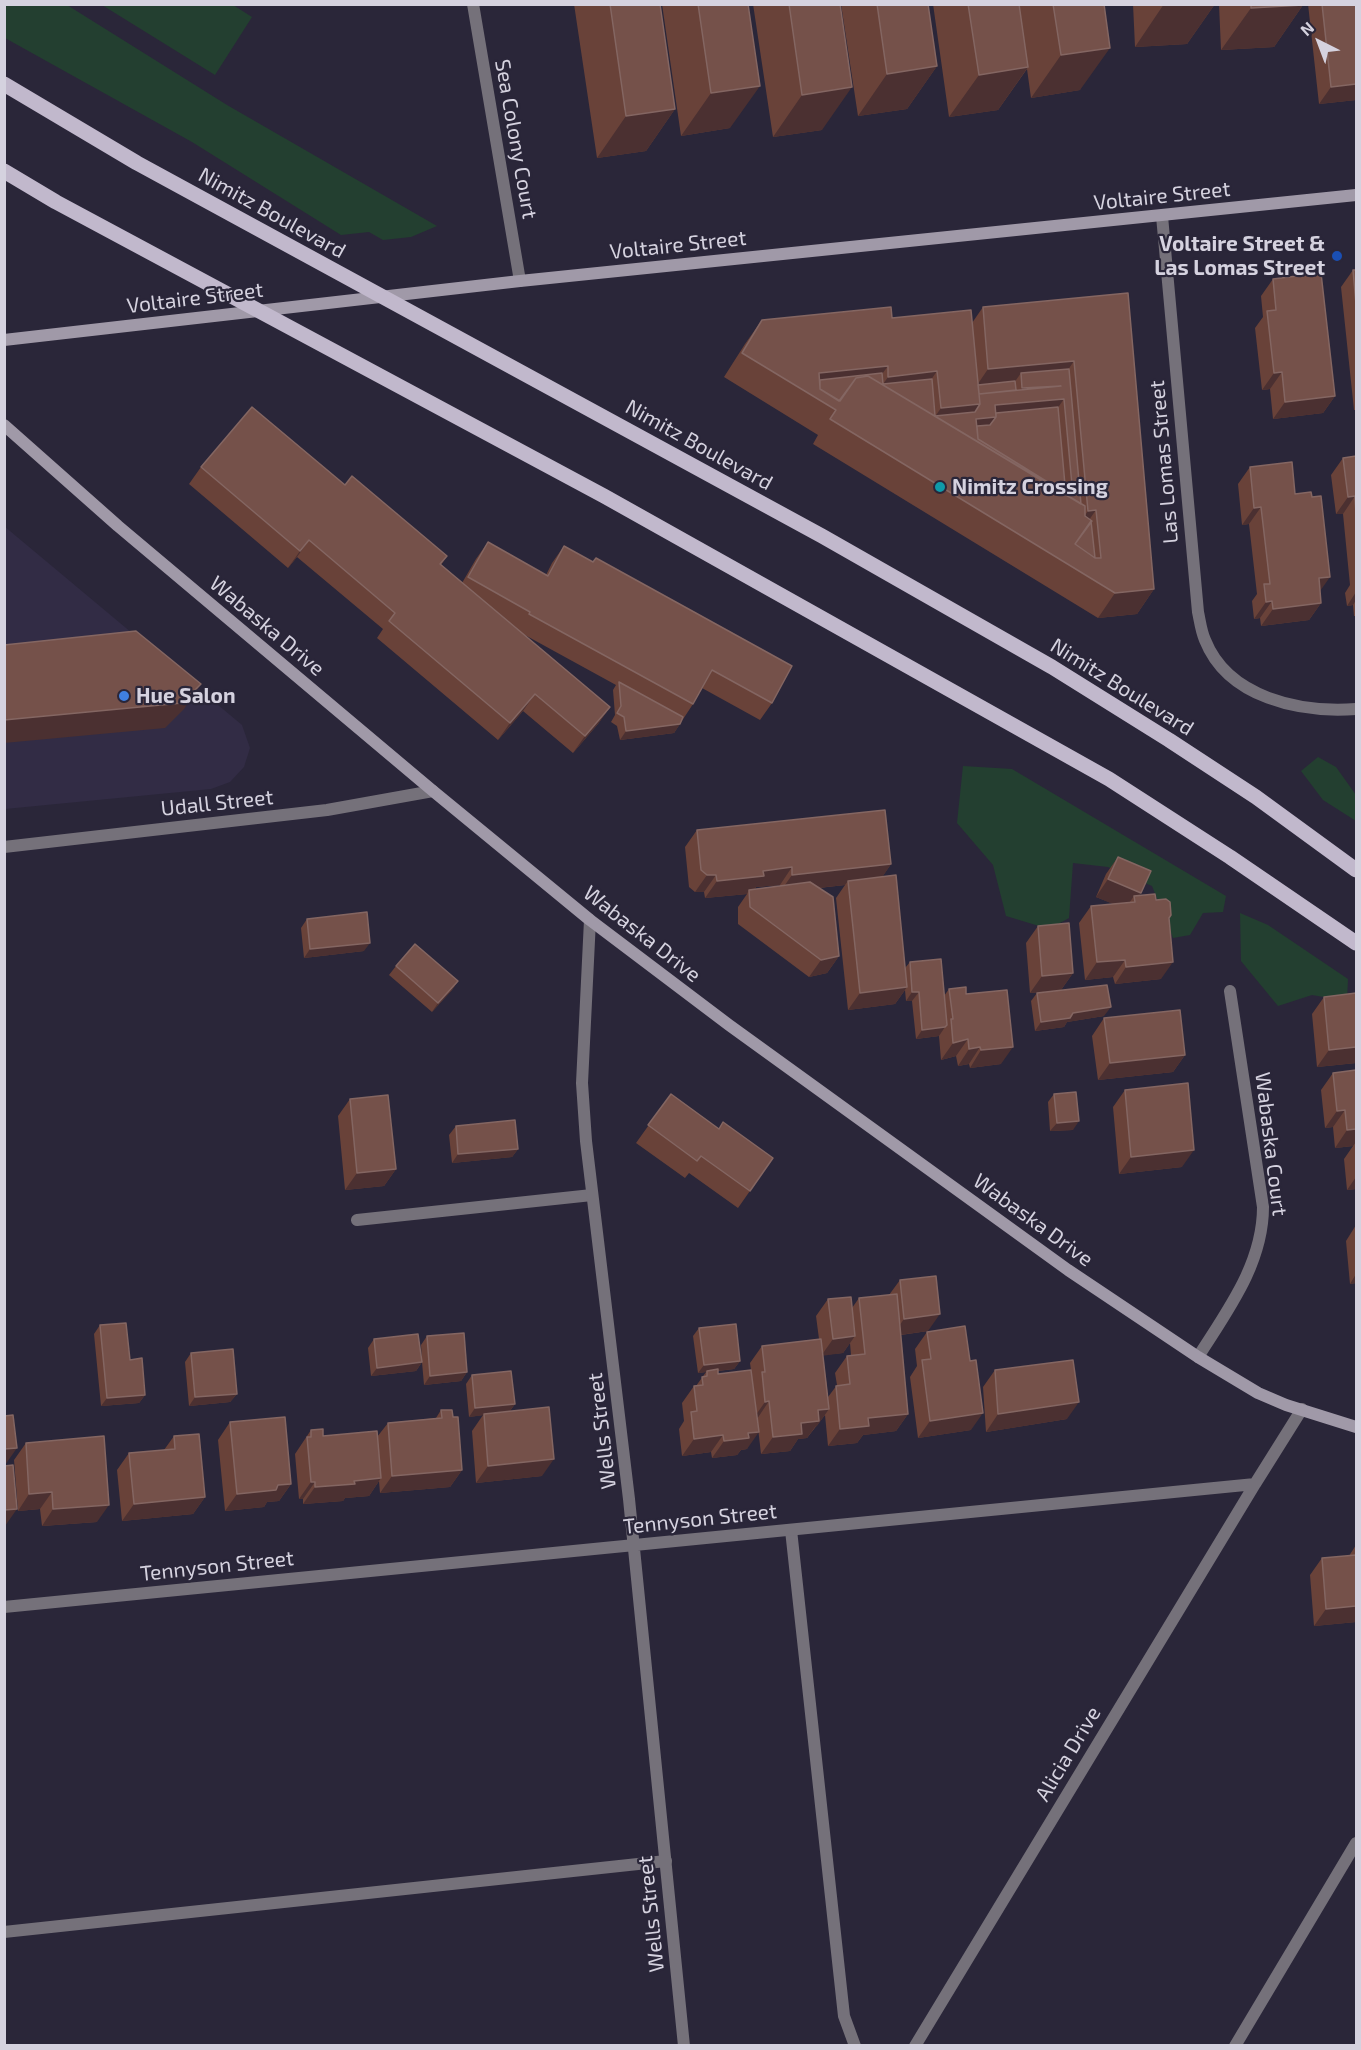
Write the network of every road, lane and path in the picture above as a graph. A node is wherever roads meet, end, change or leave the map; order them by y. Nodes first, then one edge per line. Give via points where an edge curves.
1 (473, 4) edge
2 (4, 84) edge
3 (4, 171) edge
4 (1356, 195) edge
5 (1162, 216) junction
6 (520, 281) junction
7 (4, 340) edge
8 (4, 425) edge
9 (1356, 709) edge
10 (433, 791) junction
11 (4, 847) edge
12 (1356, 870) edge
13 (590, 920) junction
14 (1356, 943) edge
15 (1230, 992) dead end
16 (592, 1195) junction
17 (357, 1220) dead end
18 (1198, 1357) junction
19 (1302, 1410) junction
20 (1356, 1427) edge
21 (1255, 1484) junction
22 (791, 1530) junction
23 (634, 1545) junction
24 (4, 1607) edge
25 (1356, 1844) edge
26 (666, 1861) junction
27 (4, 1932) edge
28 (684, 2046) edge
29 (855, 2046) edge
30 (915, 2046) edge
31 (1235, 2046) edge

1 - 6 street, Sea Colony Court
2 - 12 main road, Nimitz Boulevard via 137,163 822,536 1052,667 1256,797
3 - 14 main road via 604,496 1108,779 1221,850
4 - 5 main road, Voltaire Street
5 - 6 main road, Voltaire Street
5 - 9 street, Las Lomas Street via 1198,612 1205,640 1220,666 1245,688 1296,706
6 - 7 main road, Voltaire Street
8 - 10 main road, Wabaska Drive
10 - 11 street, Udall Street via 327,810
10 - 13 main road, Wabaska Drive
13 - 16 street, Wells Street via 582,1083
13 - 18 main road, Wabaska Drive via 1068,1270
15 - 18 street, Wabaska Court via 1263,1225 1252,1264
16 - 17 street
16 - 23 street, Wells Street
18 - 19 main road, Wabaska Drive via 1258,1393
19 - 20 main road
19 - 21 street
21 - 22 street, Tennyson Street
21 - 30 street, Alicia Drive
22 - 23 street, Tennyson Street
22 - 29 street via 844,2016
23 - 24 street, Tennyson Street
23 - 26 street, Wells Street
25 - 31 street
26 - 27 street
26 - 28 street, Wells Street

